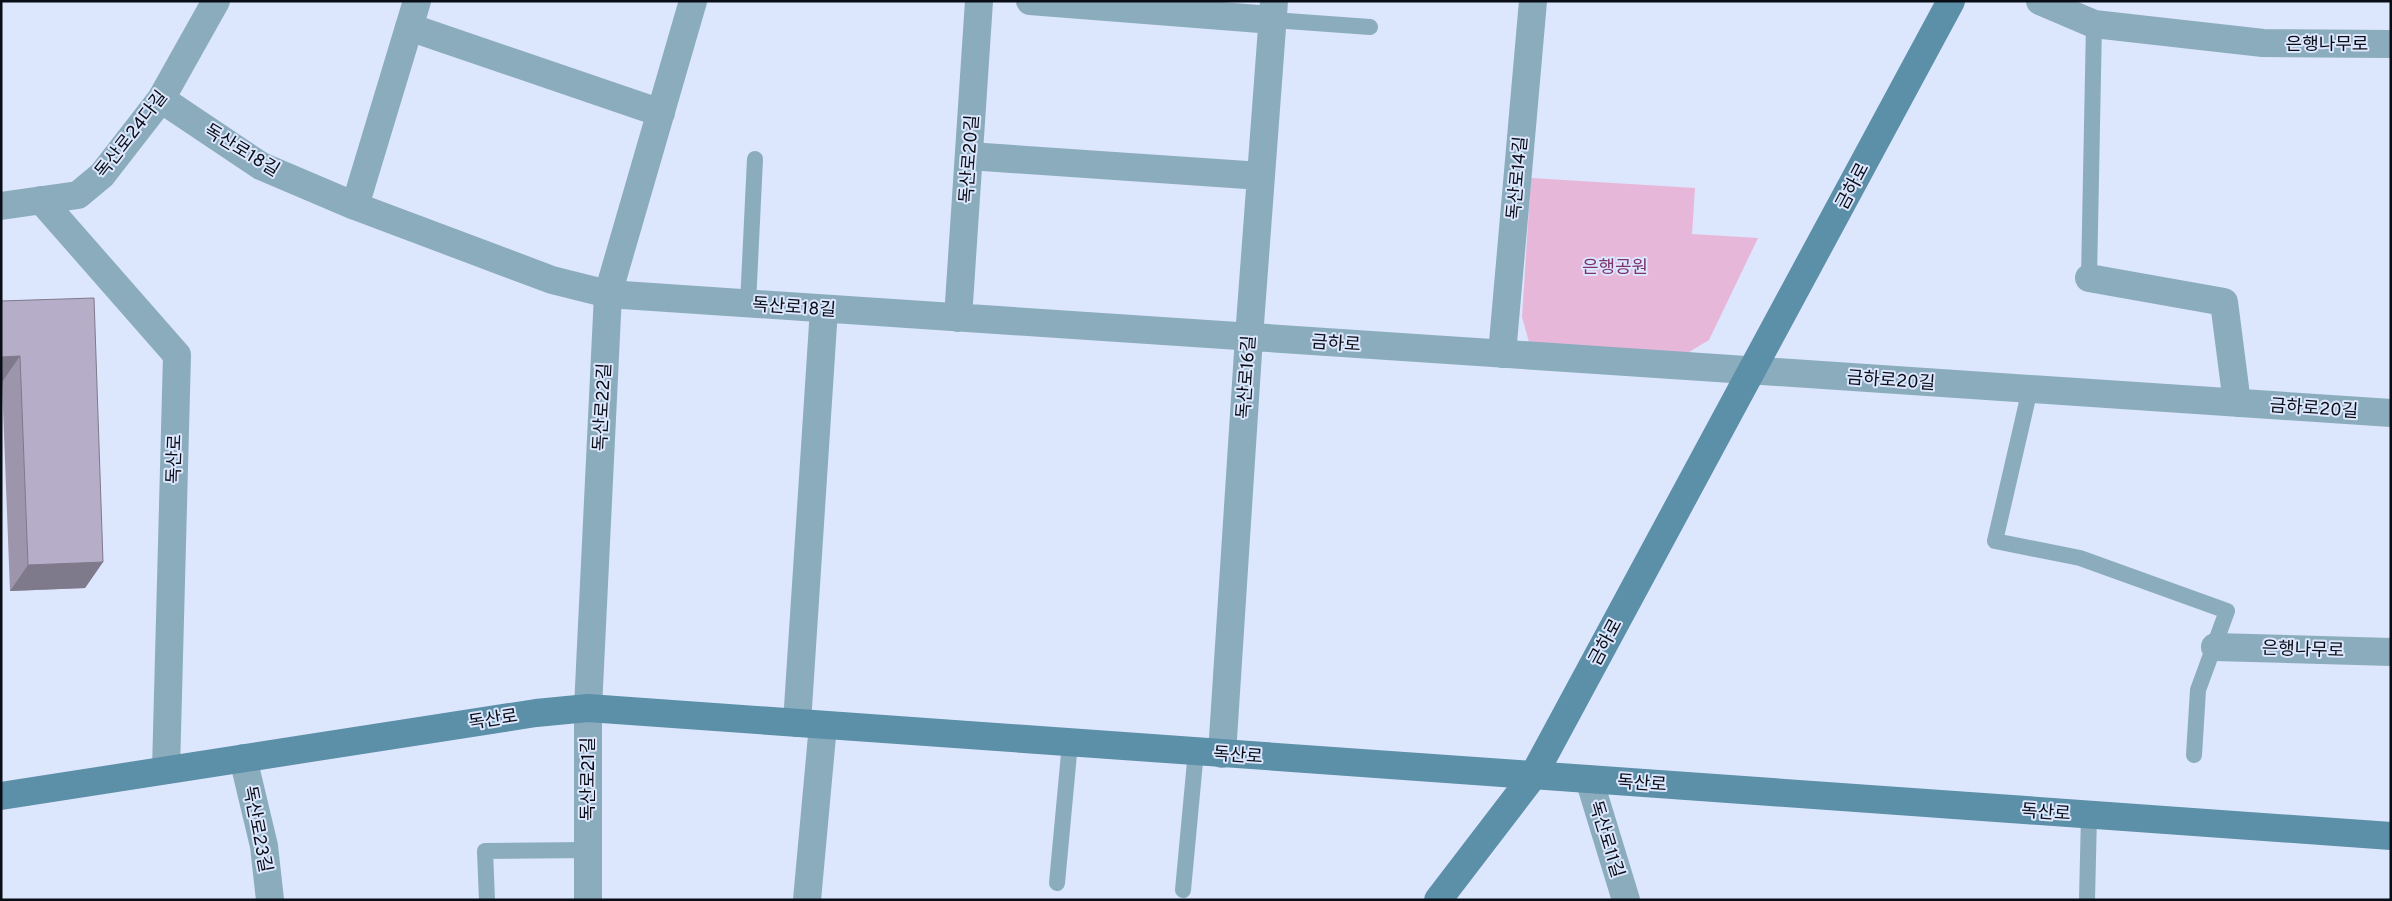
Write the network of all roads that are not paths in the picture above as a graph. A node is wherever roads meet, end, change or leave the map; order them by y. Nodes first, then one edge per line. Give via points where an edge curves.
1 (216, 1) edge
2 (417, 1) edge
3 (694, 1) edge
4 (979, 1) edge
5 (1030, 1) edge
6 (1533, 1) edge
7 (1951, 1) edge
8 (2040, 1) edge
9 (1273, 10) edge
10 (2094, 24) junction
11 (409, 27) junction
12 (1370, 27) dead end
13 (2391, 44) edge
14 (161, 99) junction
15 (661, 113) junction
16 (969, 156) junction
17 (755, 159) dead end
18 (1261, 176) junction
19 (41, 200) junction
20 (1, 206) edge
21 (355, 206) junction
22 (2089, 278) joint
23 (608, 294) junction
24 (748, 304) junction
25 (824, 309) junction
26 (958, 318) junction
27 (1248, 337) junction
28 (1502, 354) junction
29 (1752, 371) junction
30 (2030, 389) junction
31 (2237, 403) junction
32 (2391, 413) edge
33 (2214, 647) junction
34 (2391, 652) edge
35 (588, 708) junction
36 (810, 724) junction
37 (1070, 743) junction
38 (1209, 752) junction
39 (2194, 755) dead end
40 (243, 758) junction
41 (166, 770) junction
42 (1533, 776) junction
43 (1589, 779) junction
44 (1, 796) edge
45 (2089, 815) junction
46 (2391, 836) edge
47 (588, 850) junction
48 (1056, 883) dead end
49 (1183, 890) dead end
50 (270, 900) edge
51 (487, 900) edge
52 (588, 900) edge
53 (807, 900) edge
54 (1438, 900) edge
55 (1626, 900) edge
56 (2087, 900) edge

1 - 14 street, 독산로24다길
2 - 11 street
3 - 15 street, 독산로22길
4 - 16 street, 독산로20길
5 - 9 street
6 - 28 street, 독산로14길
7 - 29 main road, 금하로
8 - 10 street
9 - 12 lane
9 - 18 street, 독산로16길
10 - 13 street, 은행나무로 via 2262,43
10 - 22 lane
11 - 15 street
11 - 21 street
14 - 19 street, 독산로24다길 via 102,175 78,196
14 - 21 street, 독산로18길 via 260,166
15 - 23 street, 독산로22길
16 - 18 street
16 - 26 street, 독산로20길
17 - 24 lane
18 - 27 street, 독산로16길
19 - 20 street, 독산로24다길
19 - 41 street, 독산로 via 177,355
21 - 23 street, 독산로18길 via 552,280
22 - 31 street via 2224,302
23 - 24 street, 독산로18길
23 - 35 street, 독산로22길
24 - 25 street, 독산로18길
25 - 26 street, 독산로18길
25 - 36 street
26 - 27 street, 독산로18길
27 - 28 street, 금하로
27 - 38 street, 독산로16길
28 - 29 street, 금하로
29 - 30 street, 금하로20길
29 - 42 main road, 금하로
30 - 31 street, 금하로20길
30 - 33 lane via 1995,542 2080,558 2228,611
31 - 32 street, 금하로20길
33 - 34 street, 은행나무로
33 - 39 lane via 2198,690
35 - 36 main road, 독산로
35 - 40 main road, 독산로 via 536,713
35 - 47 street, 독산로21길
36 - 37 main road, 독산로
36 - 53 street
37 - 38 main road, 독산로
37 - 48 lane
38 - 42 main road, 독산로
38 - 49 lane, 독산로
40 - 41 main road, 독산로
40 - 50 street, 독산로23길 via 264,846
41 - 44 main road, 독산로
42 - 43 main road, 독산로
42 - 54 main road, 금하로
43 - 45 main road, 독산로
43 - 55 street, 독산로11길
45 - 46 main road, 독산로
45 - 56 lane, 독산로
47 - 51 lane via 485,851
47 - 52 street, 독산로21길

